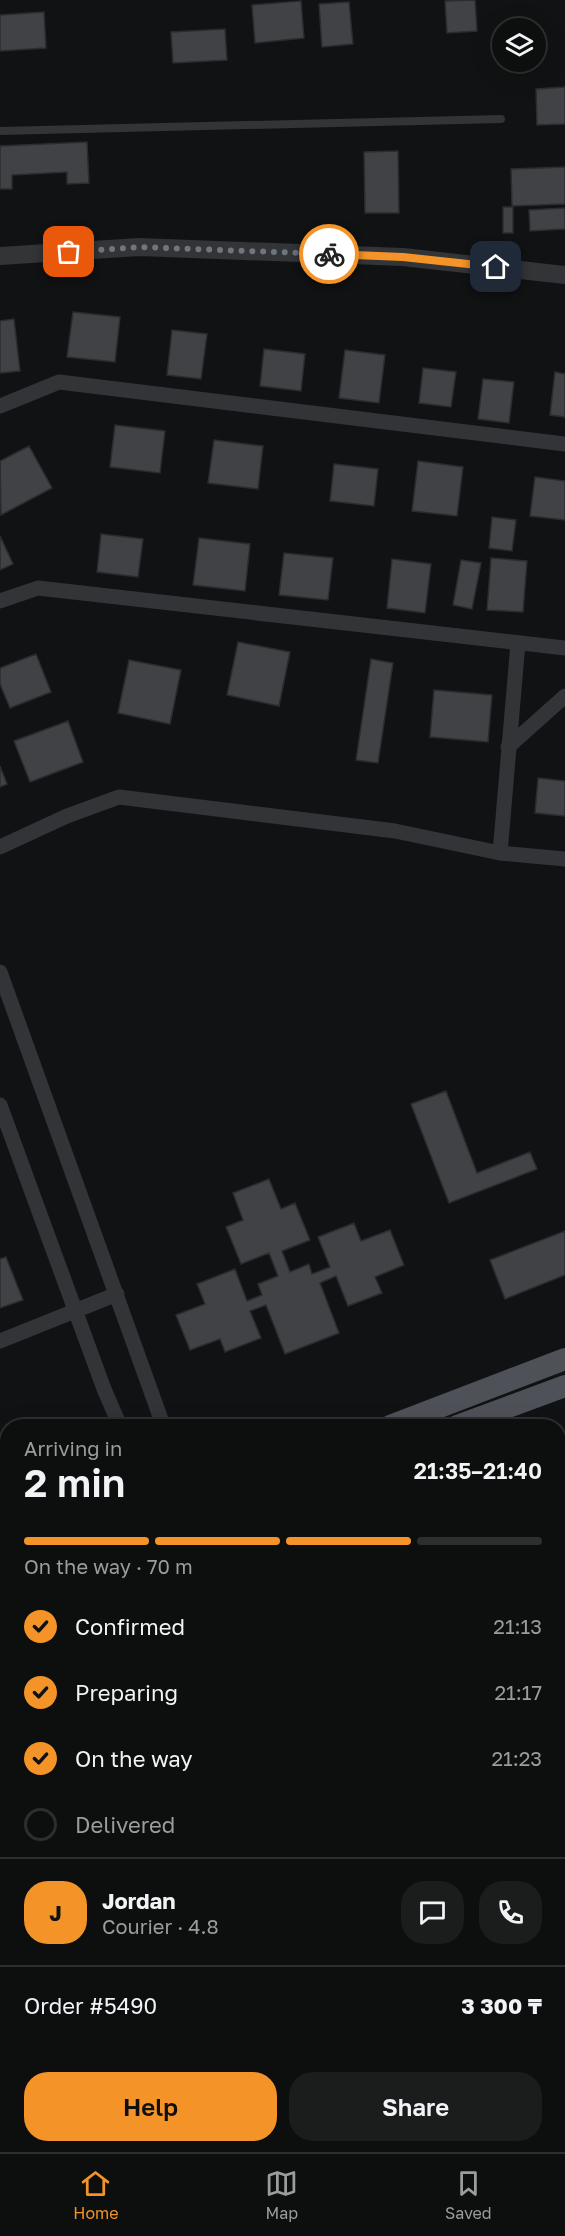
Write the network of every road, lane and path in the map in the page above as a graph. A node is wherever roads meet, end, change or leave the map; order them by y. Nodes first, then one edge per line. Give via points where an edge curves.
1 (501, 119) dead end
2 (0, 131) edge
3 (0, 256) edge
4 (565, 275) edge
5 (0, 406) edge
6 (565, 444) edge
7 (0, 601) edge
8 (518, 643) junction
9 (565, 648) edge
10 (565, 696) edge
11 (508, 747) junction
12 (0, 847) edge
13 (500, 853) junction
14 (565, 859) edge
15 (0, 972) edge
16 (0, 1105) edge
17 (117, 1294) junction
18 (75, 1310) junction
19 (0, 1341) edge
20 (565, 1359) edge
21 (495, 1386) junction
22 (565, 1386) edge
23 (508, 1407) junction
24 (117, 1419) edge
25 (161, 1419) edge
26 (408, 1419) edge
27 (476, 1419) edge

1 - 2 lane
3 - 4 street via 150,248 403,257
5 - 6 street via 59,382
7 - 8 street via 38,588
8 - 9 street
8 - 11 street
10 - 11 street
11 - 13 street
12 - 13 street via 118,797 395,831
13 - 14 street
15 - 17 street
16 - 18 street
17 - 18 street
17 - 25 street
18 - 19 street
18 - 24 street
20 - 21 main road
21 - 23 main road
21 - 26 main road
22 - 23 main road
23 - 27 main road

